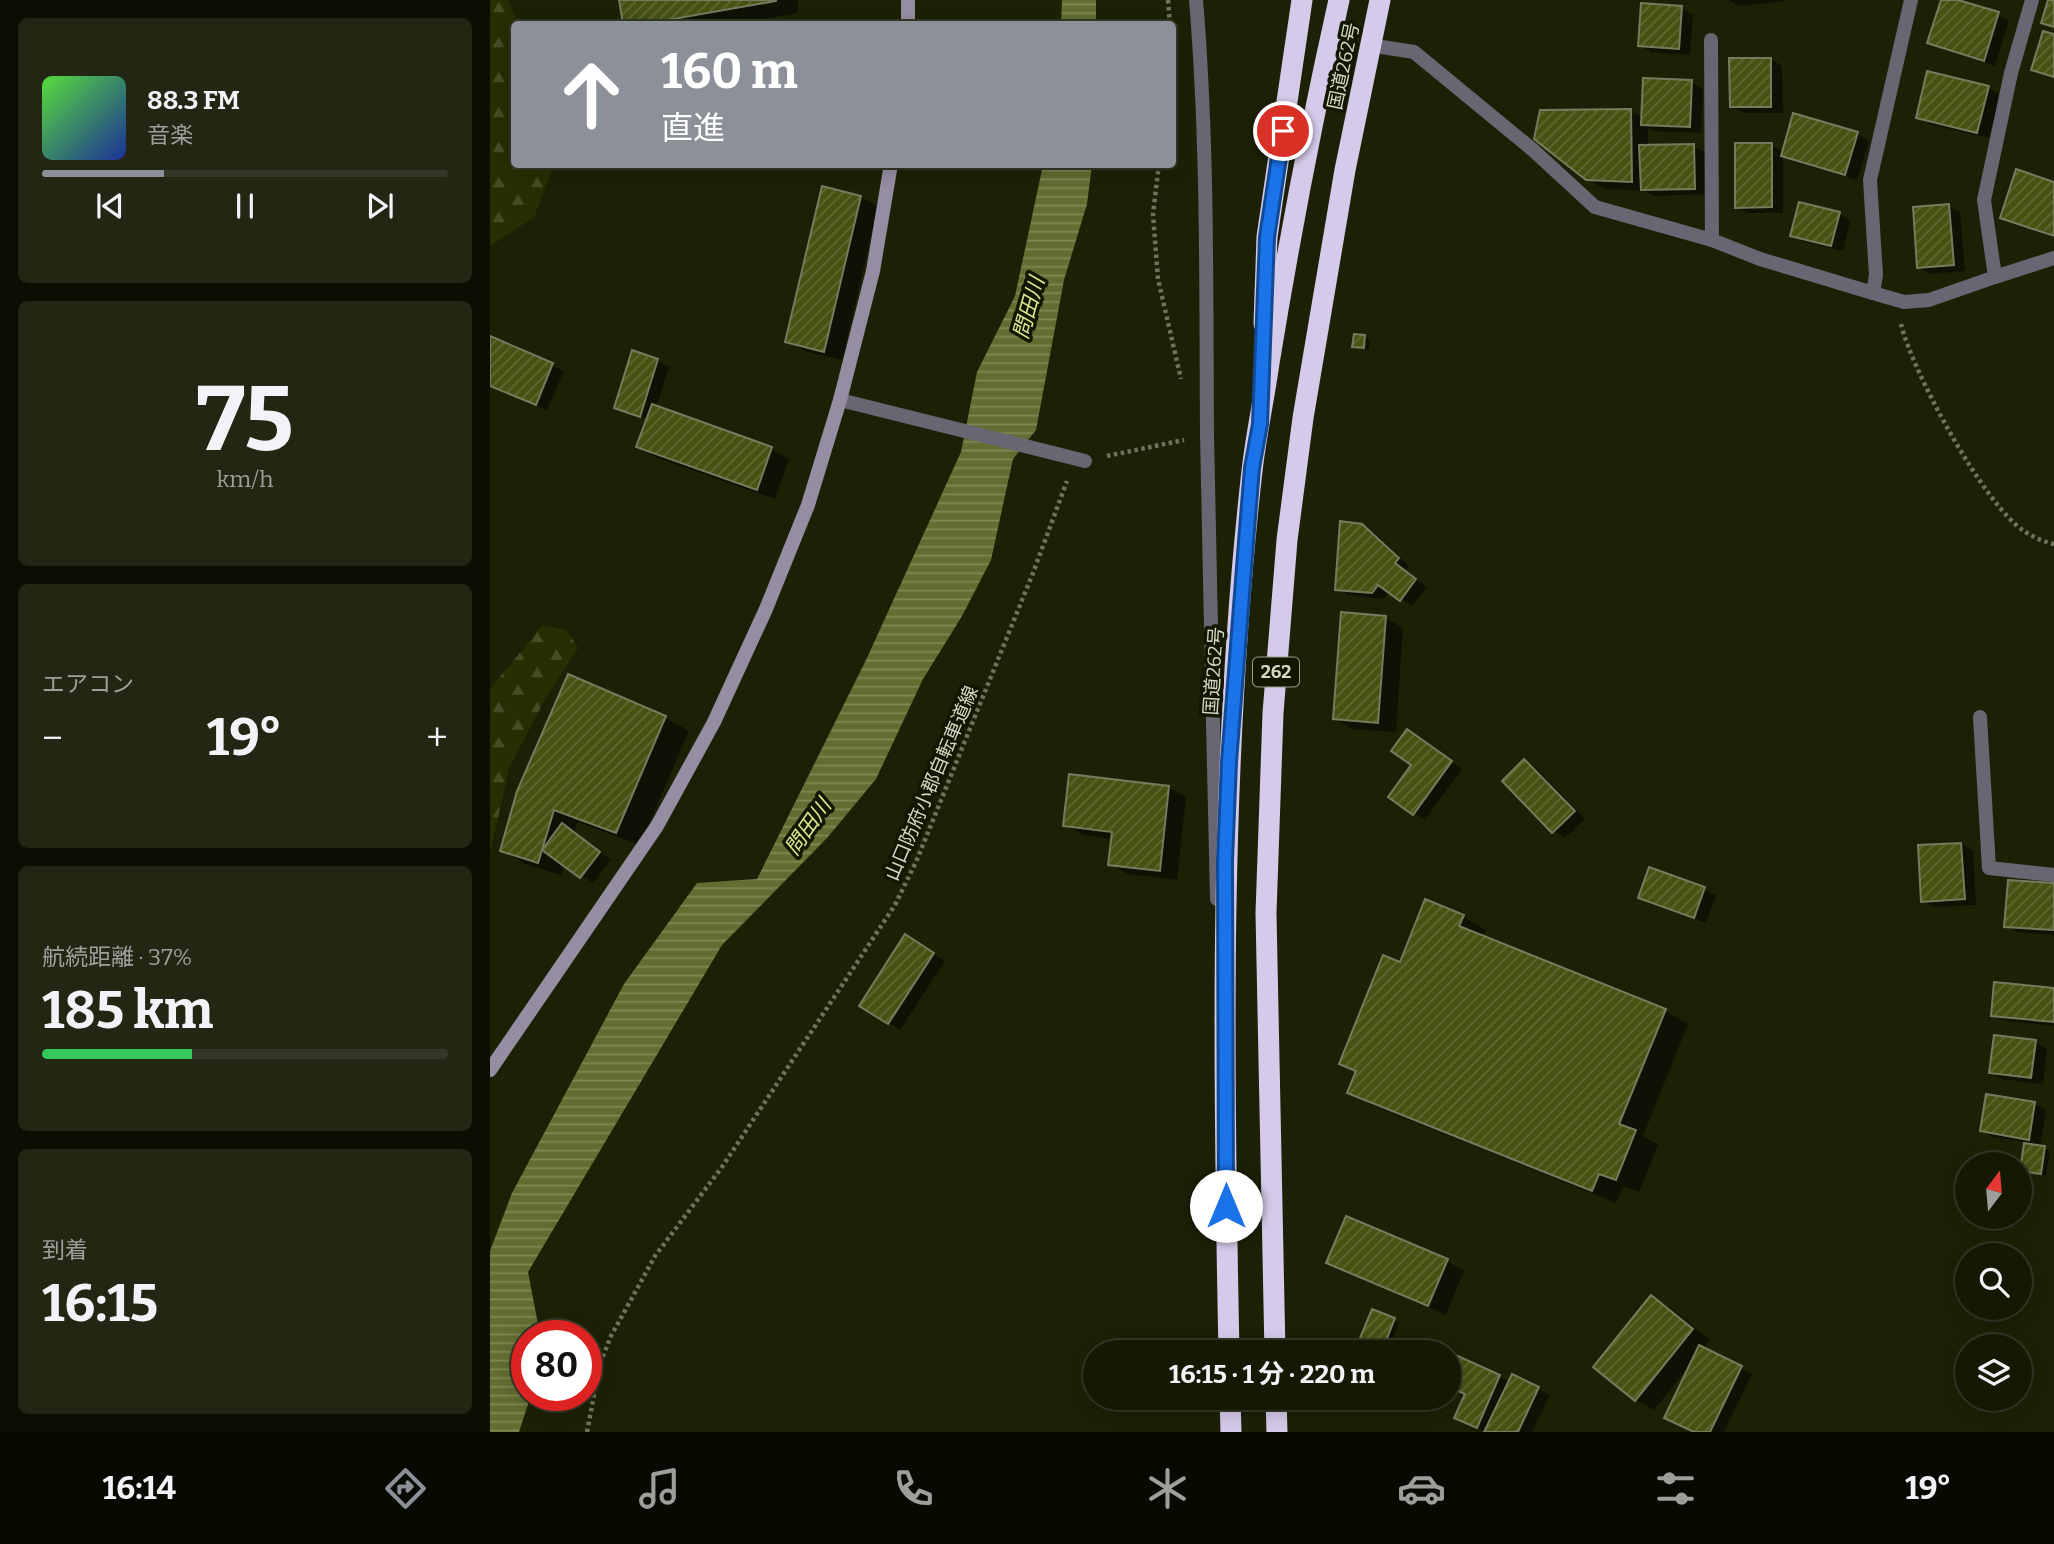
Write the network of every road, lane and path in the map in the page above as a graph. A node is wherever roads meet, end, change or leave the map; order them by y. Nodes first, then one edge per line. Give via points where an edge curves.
1 (908, 0) edge
2 (1168, 0) edge
3 (1196, 0) edge
4 (1302, 0) edge
5 (1339, 0) edge
6 (1380, 0) edge
7 (1911, 0) edge
8 (2032, 0) edge
9 (908, 21) edge
10 (1170, 21) edge
11 (1711, 40) dead end
12 (1369, 45) junction
13 (890, 168) edge
14 (1159, 168) edge
15 (1712, 240) junction
16 (2054, 258) edge
17 (1996, 277) junction
18 (1873, 293) junction
19 (1904, 302) junction
20 (1182, 386) dead end
21 (840, 400) junction
22 (1260, 424) junction
23 (1187, 439) dead end
24 (1085, 461) junction
25 (2054, 544) edge
26 (1980, 717) dead end
27 (2054, 875) edge
28 (490, 1070) edge
29 (1225, 1082) junction
30 (1229, 1340) edge
31 (1275, 1340) edge
32 (1230, 1410) edge
33 (1276, 1410) edge
34 (586, 1432) edge
35 (1231, 1432) edge
36 (1277, 1432) edge

1 - 9 street
2 - 10 path
3 - 29 street via 1207,235 1217,916
4 - 22 highway via 1267,237
5 - 22 highway, 国道262号 / 262 via 1286,258
6 - 12 highway, 国道262号 / 262
7 - 18 street via 1870,180
8 - 17 street via 1984,200
11 - 15 street
12 - 15 street via 1414,52 1595,207
12 - 31 highway, 国道262号 / 262 via 1303,418 1287,540 1273,713 1266,913
13 - 21 street via 873,271
14 - 20 path via 1153,214 1158,279
15 - 18 street
16 - 17 street
17 - 19 street via 1929,300
18 - 19 street
19 - 25 path via 1901,325 1912,359 1951,435 1996,502 2023,530
21 - 24 street
21 - 28 street via 808,505 714,722 657,826
22 - 29 highway, 国道262号 / 262 via 1252,468 1229,762
23 - 24 path
24 - 34 path, 山口防府小郡自転車道線 via 1070,471 1028,586 895,905 722,1167 655,1256 600,1364
26 - 27 street via 1990,868
29 - 30 highway, 国道262号 / 262
32 - 35 highway
33 - 36 highway

